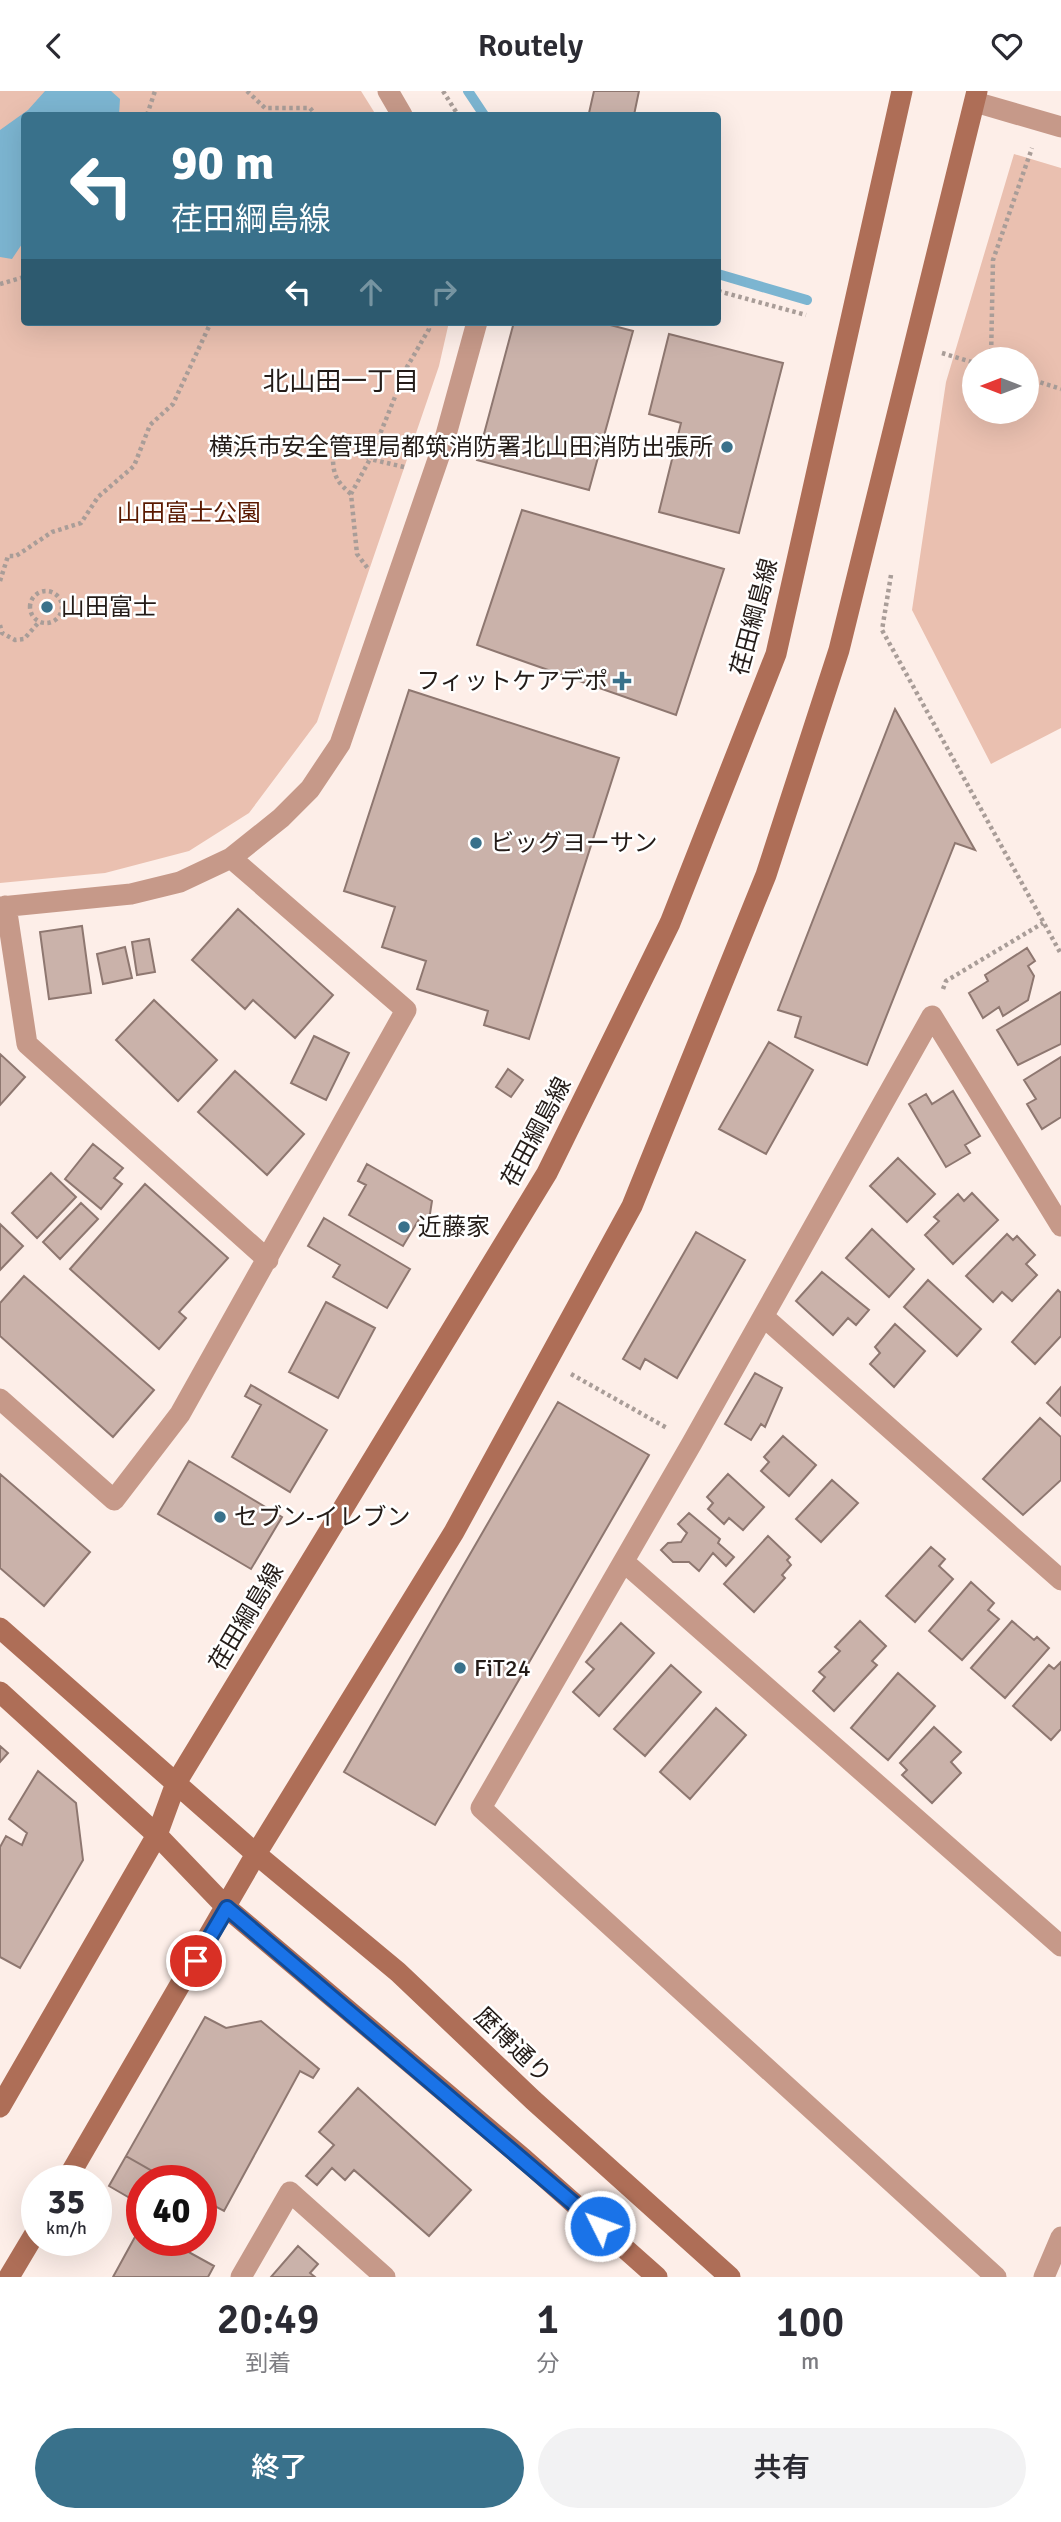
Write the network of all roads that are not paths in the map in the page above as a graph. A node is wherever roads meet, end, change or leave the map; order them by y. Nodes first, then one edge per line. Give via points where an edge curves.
1 (388, 91) edge
2 (902, 91) edge
3 (976, 96) edge
4 (400, 112) edge
5 (1051, 124) edge
6 (476, 326) edge
7 (231, 858) junction
8 (3, 906) edge
9 (1061, 1226) edge
10 (268, 1260) junction
11 (764, 1317) junction
12 (0, 1399) edge
13 (624, 1562) junction
14 (1061, 1580) edge
15 (0, 1628) edge
16 (0, 1692) edge
17 (176, 1783) junction
18 (157, 1835) junction
19 (256, 1854) junction
20 (227, 1908) junction
21 (1061, 1946) edge
22 (0, 2107) edge
23 (75, 2165) edge
24 (1061, 2237) edge
25 (22, 2256) edge
26 (9, 2277) edge
27 (241, 2277) edge
28 (386, 2277) edge
29 (657, 2277) edge
30 (730, 2277) edge
31 (996, 2277) edge
32 (1044, 2277) edge

1 - 4 street
2 - 17 main road, 荏田綱島線 via 776,654 670,923 547,1173
3 - 5 street
3 - 19 main road via 839,650 766,875 632,1206 454,1532
6 - 7 street via 432,477 340,744 310,789
7 - 8 street via 180,883 131,894
7 - 10 street via 406,1010
8 - 10 street via 27,1044
9 - 11 street via 932,1016
10 - 12 street via 180,1415 114,1500
11 - 13 street
11 - 14 street
13 - 21 street
13 - 31 street via 481,1808
15 - 17 main road, 歴博通り
16 - 18 main road
17 - 18 main road, 荏田綱島線
17 - 19 main road, 歴博通り
18 - 20 main road
18 - 22 main road, 荏田綱島線
19 - 20 main road
19 - 30 main road, 歴博通り via 398,1972 533,2101
20 - 23 main road
20 - 29 main road
24 - 32 street
25 - 26 main road
27 - 28 street via 290,2192

